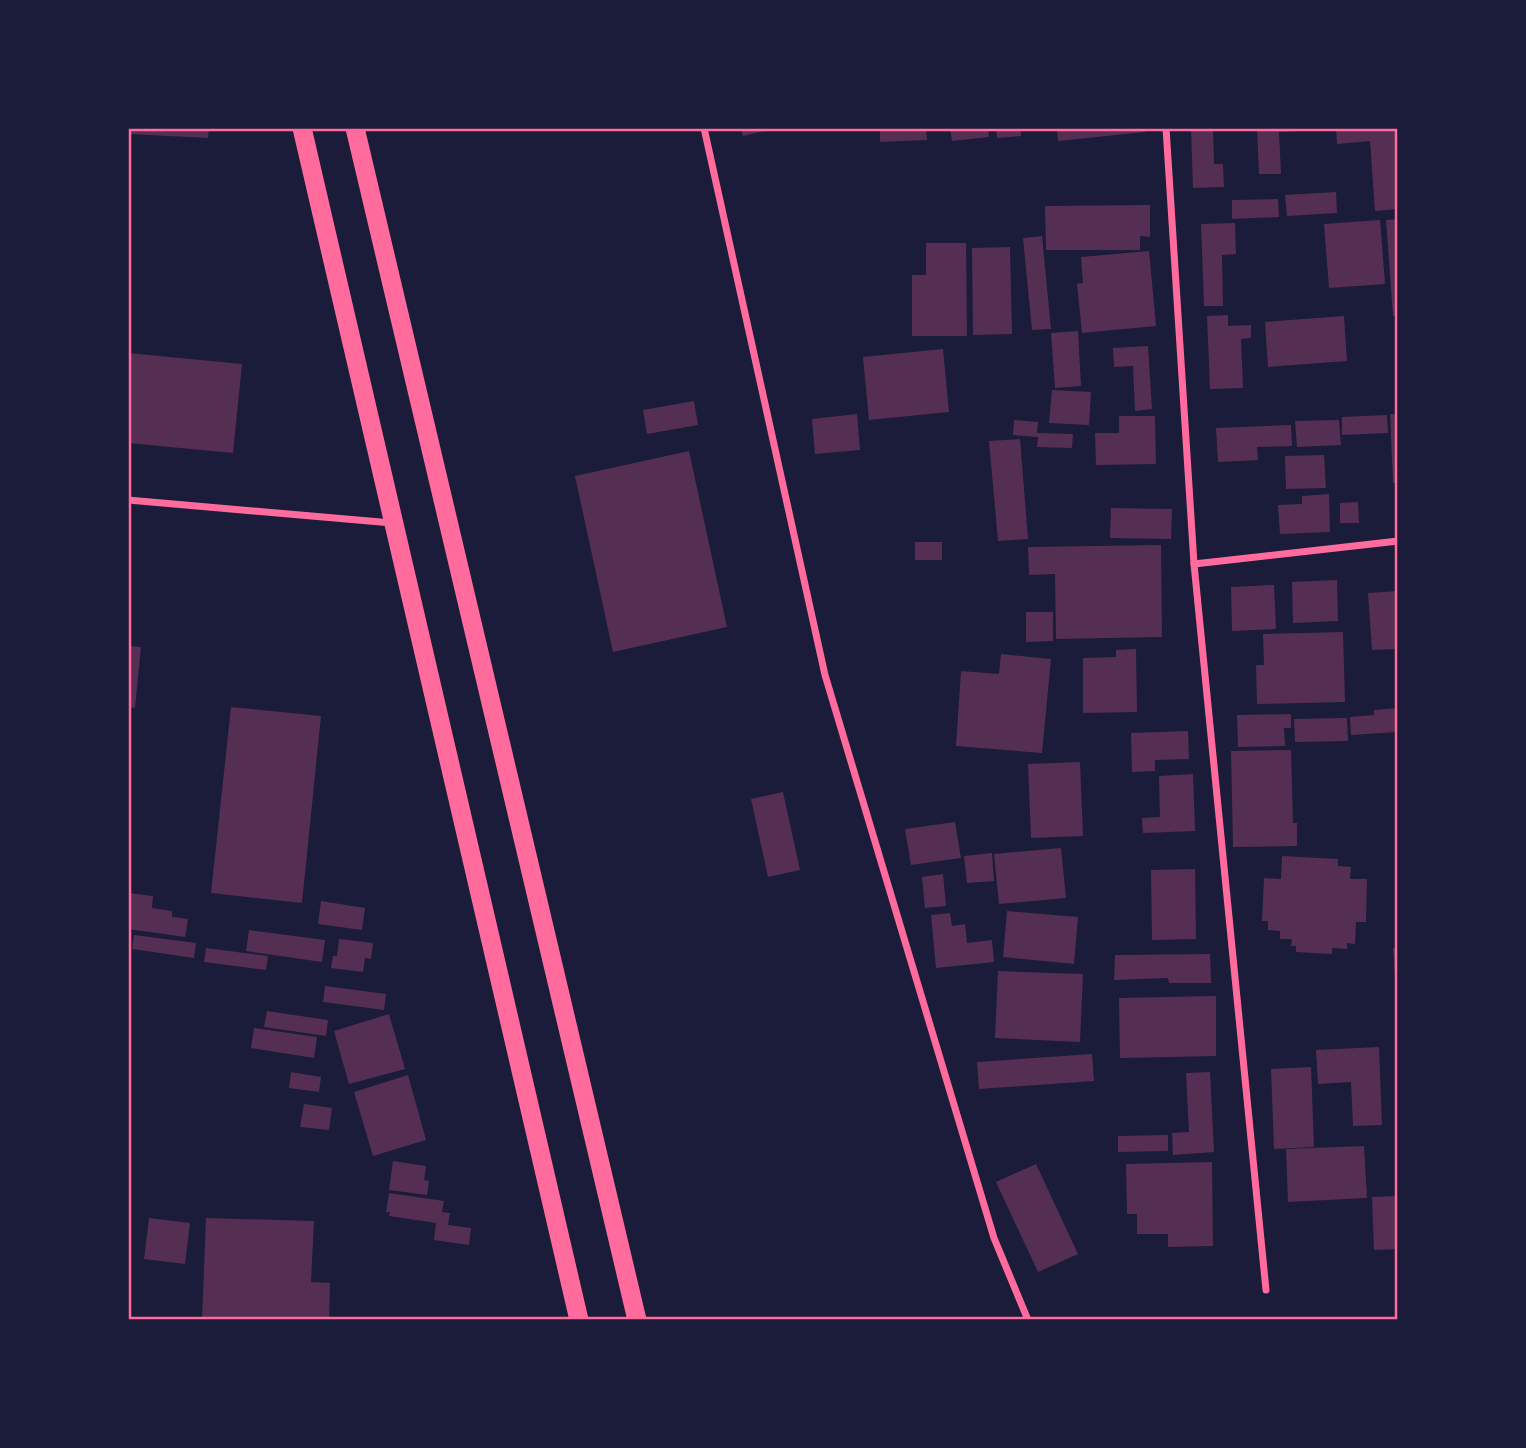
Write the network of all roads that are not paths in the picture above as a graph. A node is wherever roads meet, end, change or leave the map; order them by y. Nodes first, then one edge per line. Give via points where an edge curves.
1 (302, 128) edge
2 (355, 128) edge
3 (704, 128) edge
4 (1166, 128) edge
5 (128, 500) edge
6 (394, 523) junction
7 (1398, 541) edge
8 (1194, 564) junction
9 (1266, 1290) dead end
10 (579, 1320) edge
11 (637, 1320) edge
12 (1028, 1320) edge

1 - 6 highway
2 - 11 highway
3 - 12 street via 825,676 994,1238
4 - 8 street
5 - 6 street
6 - 10 highway
7 - 8 street
8 - 9 street

